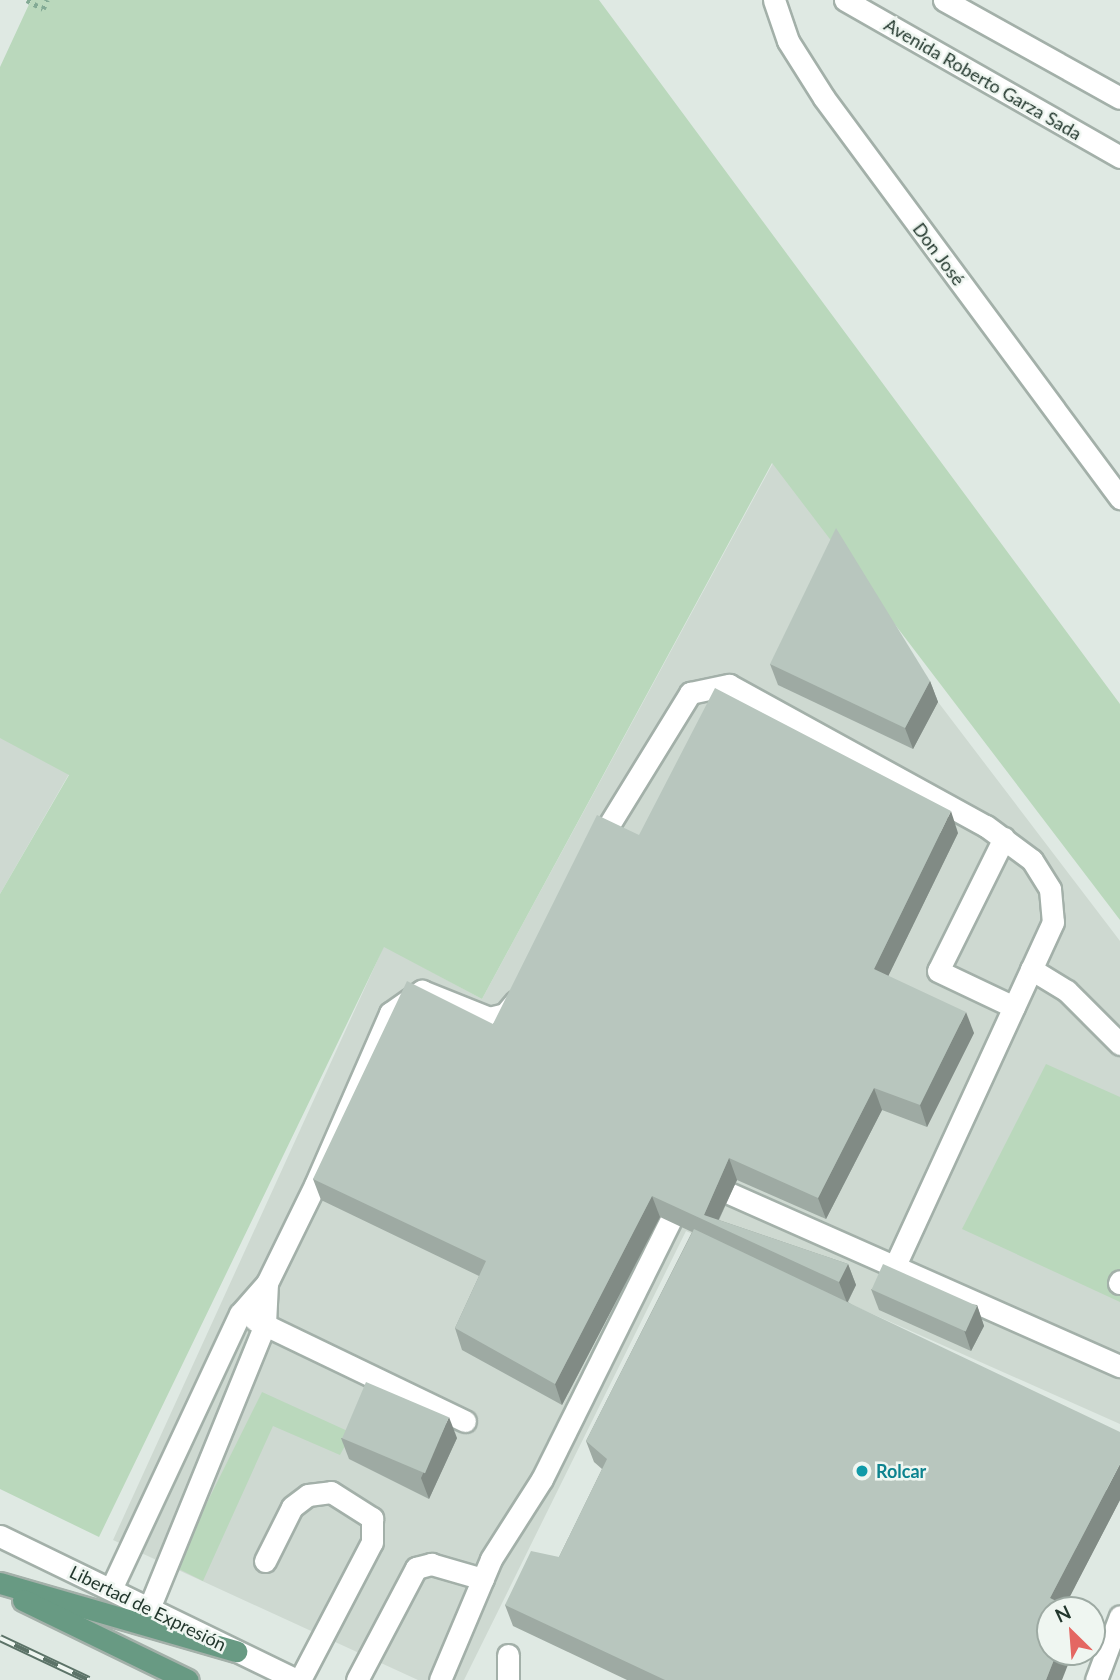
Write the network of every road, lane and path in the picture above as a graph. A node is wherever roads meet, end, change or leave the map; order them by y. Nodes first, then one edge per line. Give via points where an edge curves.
1 (27, 0) edge
2 (47, 0) edge
3 (774, 0) edge
4 (845, 0) edge
5 (943, 0) edge
6 (1120, 98) edge
7 (1120, 157) edge
8 (1120, 498) edge
9 (1004, 838) junction
10 (584, 870) edge
11 (1031, 969) junction
12 (529, 977) edge
13 (1014, 1007) junction
14 (1120, 1044) edge
15 (731, 1194) dead end
16 (670, 1221) edge
17 (895, 1266) junction
18 (267, 1283) junction
19 (240, 1314) junction
20 (265, 1324) junction
21 (1120, 1366) edge
22 (465, 1421) dead end
23 (0, 1536) edge
24 (265, 1561) dead end
25 (483, 1579) junction
26 (0, 1583) edge
27 (0, 1589) edge
28 (110, 1589) junction
29 (150, 1606) junction
30 (1120, 1616) edge
31 (236, 1651) junction
32 (508, 1655) dead end
33 (188, 1680) edge
34 (298, 1680) edge
35 (357, 1680) edge
36 (440, 1680) edge
37 (508, 1680) edge
38 (1096, 1680) edge

1 - 2 path via 43,9
3 - 8 street, Don José via 788,41 824,98
4 - 7 street, Avenida Roberto Garza Sada
5 - 6 street
9 - 10 street via 729,685 712,685 690,693 681,704
9 - 11 street via 1032,860 1054,904
9 - 13 street via 938,971
11 - 13 street
11 - 14 street via 1067,991
12 - 18 street via 512,1009 498,1017 422,990 398,1003 379,1031
13 - 17 street
15 - 17 street
16 - 25 street via 548,1468
17 - 21 street
18 - 19 street
18 - 20 street
19 - 20 street
19 - 28 street
20 - 22 street
20 - 29 street
23 - 28 street, Libertad de Expresión
24 - 34 street via 292,1507 308,1495 331,1492 372,1518 372,1542
25 - 35 street via 431,1564 416,1568
25 - 36 street
26 - 31 main road
27 - 33 main road
28 - 29 street, Libertad de Expresión
29 - 31 street, Libertad de Expresión
30 - 38 street
31 - 34 street, Libertad de Expresión
32 - 37 street

